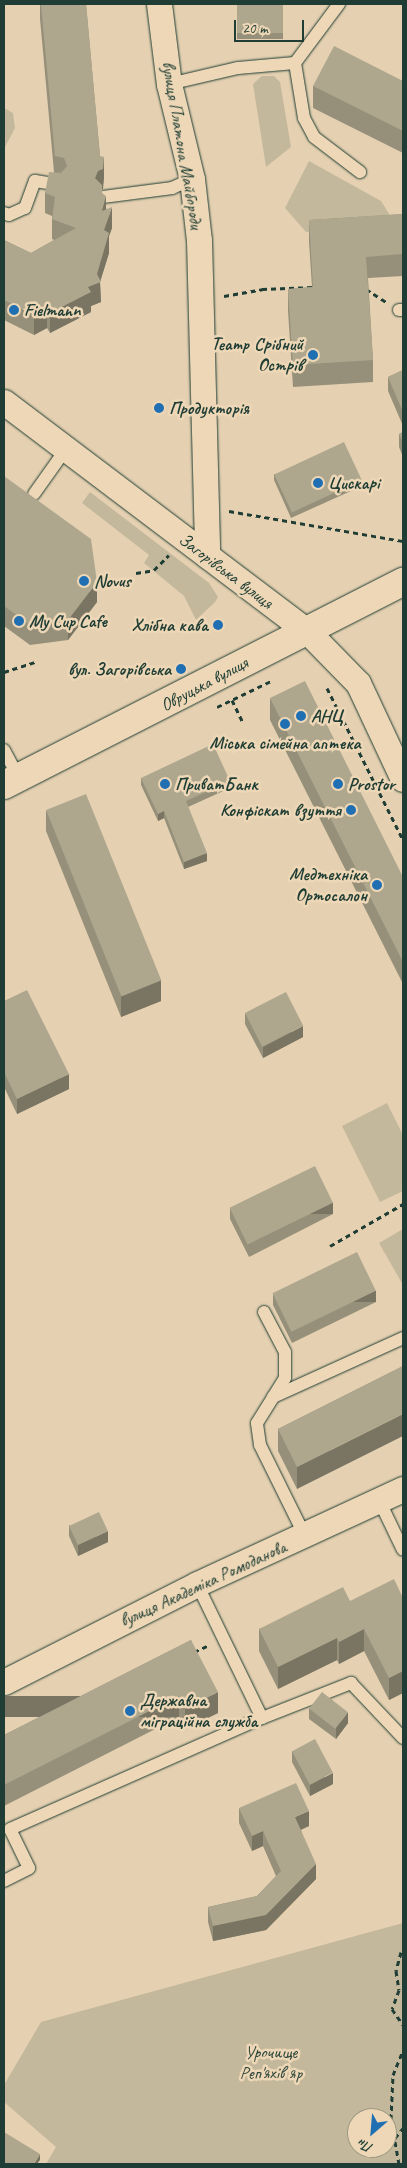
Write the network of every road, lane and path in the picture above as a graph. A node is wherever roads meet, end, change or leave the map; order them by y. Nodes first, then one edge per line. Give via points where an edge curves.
1 (159, 4) edge
2 (339, 4) edge
3 (295, 64) junction
4 (169, 84) junction
5 (360, 172) dead end
6 (192, 179) junction
7 (59, 185) edge
8 (103, 197) edge
9 (4, 213) edge
10 (360, 285) edge
11 (318, 286) edge
12 (201, 299) junction
13 (401, 310) edge
14 (4, 402) edge
15 (66, 449) junction
16 (34, 494) dead end
17 (227, 511) dead end
18 (403, 541) edge
19 (175, 550) dead end
20 (207, 556) junction
21 (136, 573) dead end
22 (403, 582) edge
23 (307, 631) junction
24 (35, 662) dead end
25 (4, 672) edge
26 (323, 680) dead end
27 (232, 700) dead end
28 (243, 723) dead end
29 (4, 750) edge
30 (403, 779) edge
31 (12, 782) edge
32 (403, 840) edge
33 (403, 1204) edge
34 (330, 1246) dead end
35 (264, 1312) dead end
36 (403, 1338) edge
37 (273, 1397) junction
38 (403, 1489) edge
39 (379, 1500) junction
40 (305, 1536) junction
41 (403, 1550) edge
42 (196, 1584) junction
43 (223, 1638) junction
44 (188, 1655) edge
45 (4, 1682) edge
46 (262, 1718) junction
47 (403, 1738) edge
48 (4, 1881) edge
49 (401, 1952) dead end
50 (403, 2024) edge
51 (403, 2050) edge
52 (392, 2108) edge

1 - 4 street, вулиця Платона Майбороди
2 - 3 lane
3 - 4 lane via 238,68
3 - 5 lane via 304,118 314,138
4 - 6 street, вулиця Платона Майбороди
6 - 8 lane via 172,188
6 - 12 street, вулиця Платона Майбороди
7 - 9 lane via 35,181 25,208 9,215
10 - 13 path
11 - 12 path via 262,289
12 - 20 street, вулиця Платона Майбороди
14 - 15 street, Загорівська вулиця
15 - 16 lane
15 - 20 street, Загорівська вулиця
17 - 18 path
19 - 21 path via 154,570
20 - 23 street, Загорівська вулиця
22 - 23 street, Овруцька вулиця
23 - 30 street, Загорівська вулиця via 358,683
23 - 31 street, Овруцька вулиця
24 - 25 path
26 - 32 path
27 - 28 path
29 - 31 lane
33 - 34 path
35 - 37 lane via 285,1352 285,1378
36 - 37 lane
37 - 40 lane via 257,1423 260,1445
38 - 39 street, вулиця Академіка Ромоданова
39 - 40 street, вулиця Академіка Ромоданова
39 - 41 lane
40 - 42 street, вулиця Академіка Ромоданова
42 - 43 lane
42 - 45 street, вулиця Академіка Ромоданова
43 - 44 path
43 - 46 lane
46 - 47 lane via 351,1683
46 - 48 lane via 10,1829 29,1868
49 - 50 path via 396,1971 399,1990 392,2009
51 - 52 path via 393,2075

